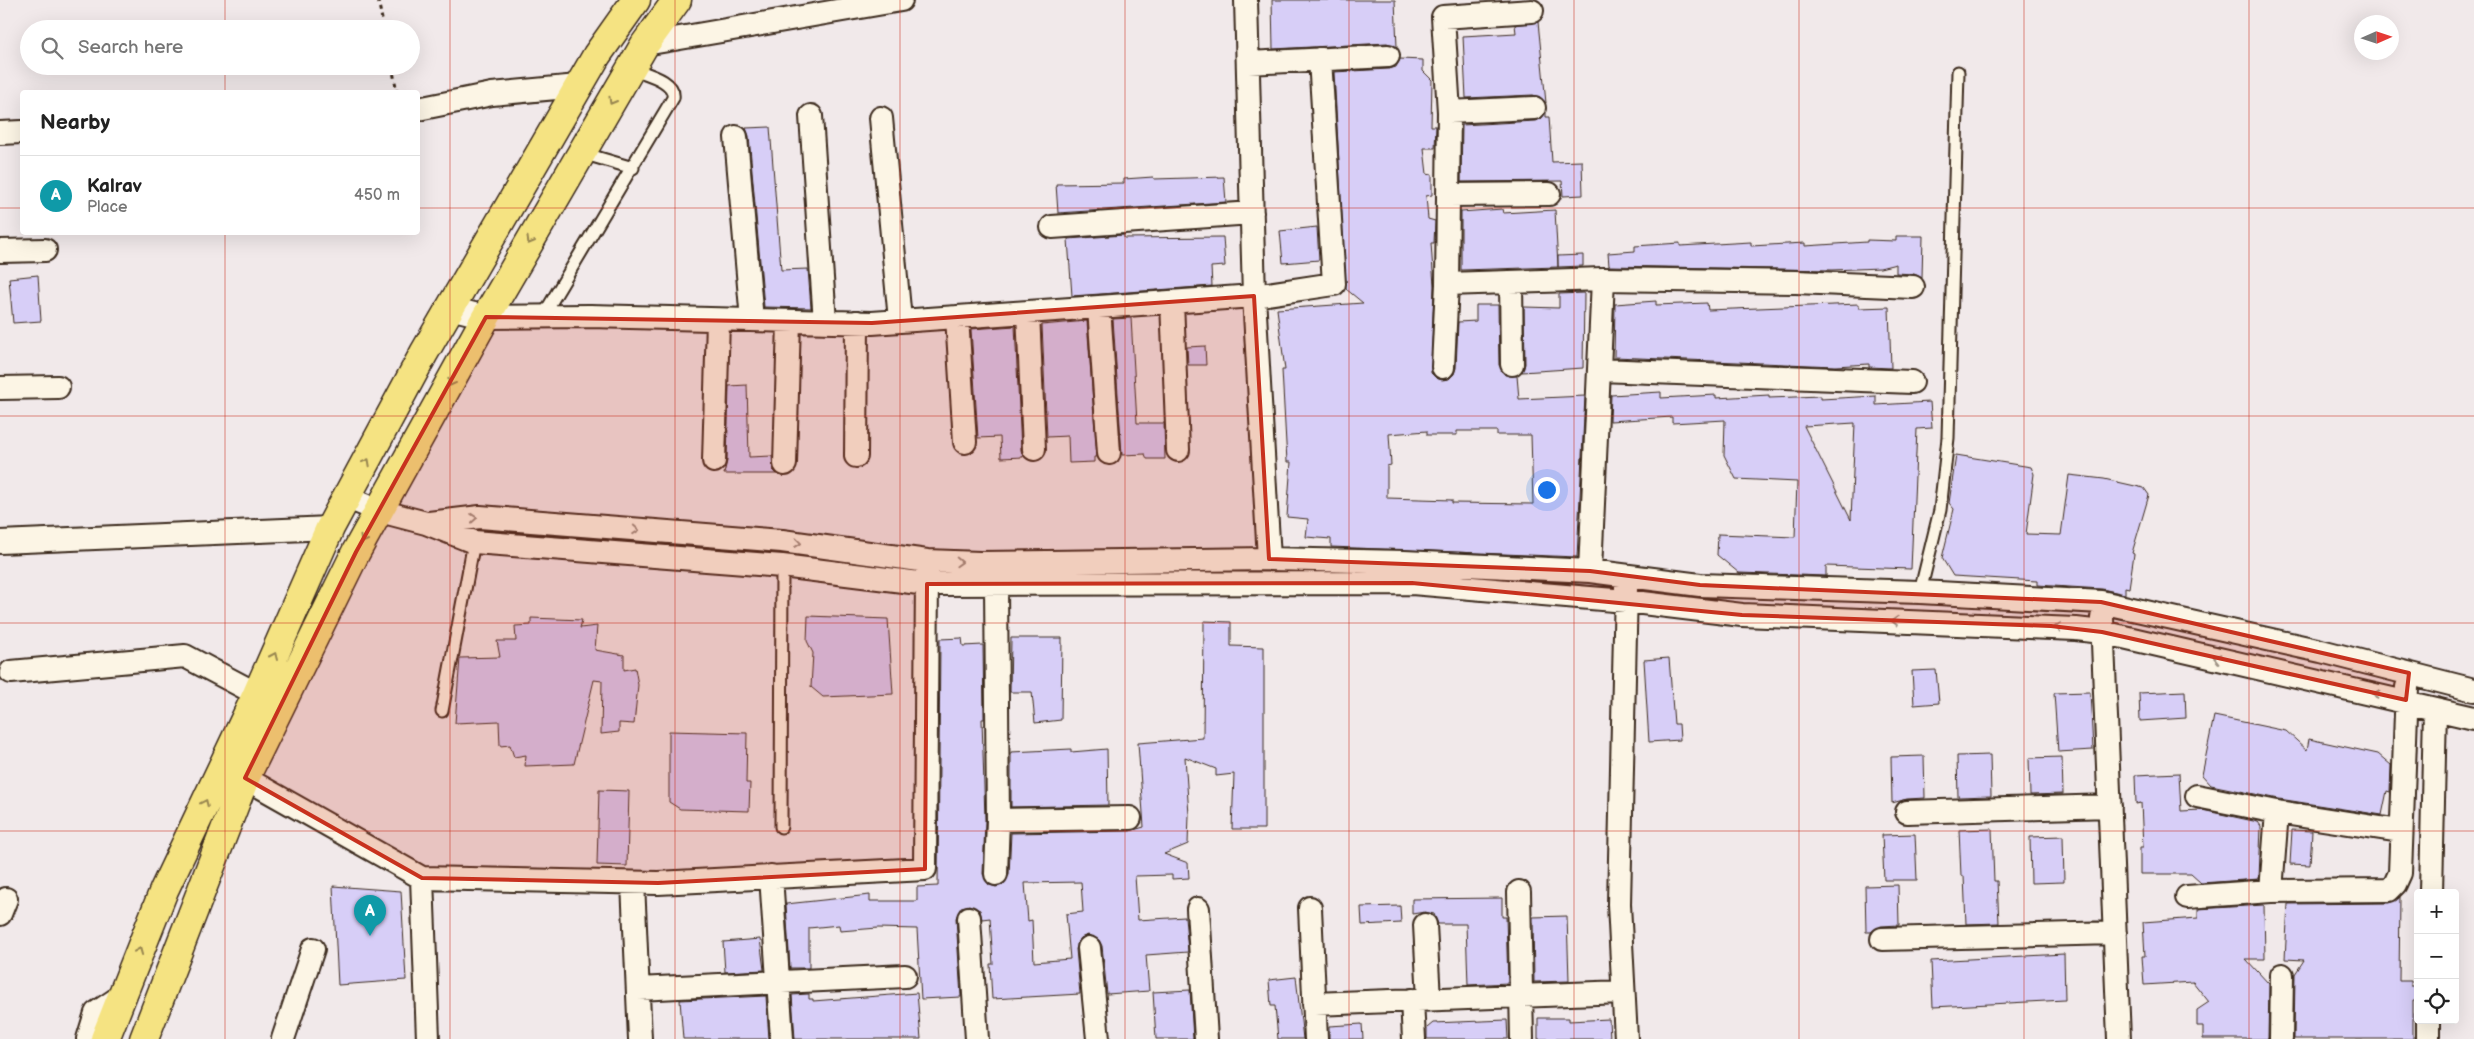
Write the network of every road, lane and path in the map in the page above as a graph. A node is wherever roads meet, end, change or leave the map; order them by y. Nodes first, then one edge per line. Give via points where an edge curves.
1 (378, 0) edge
2 (636, 0) edge
3 (677, 0) edge
4 (901, 0) edge
5 (1246, 0) edge
6 (1532, 11) dead end
7 (382, 20) edge
8 (645, 44) junction
9 (1388, 56) dead end
10 (1320, 59) junction
11 (1248, 63) junction
12 (631, 68) junction
13 (1958, 72) dead end
14 (394, 75) edge
15 (578, 86) junction
16 (397, 90) edge
17 (420, 108) edge
18 (1534, 108) dead end
19 (1449, 112) junction
20 (811, 116) dead end
21 (881, 118) dead end
22 (20, 132) edge
23 (0, 133) edge
24 (736, 137) dead end
25 (582, 153) junction
26 (633, 168) junction
27 (1549, 194) dead end
28 (1448, 196) junction
29 (1252, 213) junction
30 (1052, 228) dead end
31 (45, 250) dead end
32 (0, 251) edge
33 (1603, 279) junction
34 (1511, 282) junction
35 (1447, 284) junction
36 (1913, 287) dead end
37 (1254, 296) junction
38 (1172, 302) junction
39 (1099, 307) junction
40 (450, 308) junction
41 (1028, 312) junction
42 (544, 316) junction
43 (486, 317) junction
44 (957, 317) junction
45 (718, 320) junction
46 (752, 320) junction
47 (900, 320) junction
48 (789, 321) junction
49 (825, 322) junction
50 (857, 322) junction
51 (1512, 364) dead end
52 (1443, 367) dead end
53 (1600, 370) junction
54 (1912, 382) dead end
55 (58, 387) dead end
56 (0, 388) edge
57 (965, 442) dead end
58 (1034, 449) dead end
59 (1178, 450) dead end
60 (1109, 453) dead end
61 (856, 456) dead end
62 (714, 461) dead end
63 (786, 464) dead end
64 (348, 498) junction
65 (380, 511) junction
66 (426, 523) junction
67 (330, 528) junction
68 (0, 542) edge
69 (474, 542) junction
70 (1268, 559) junction
71 (927, 561) junction
72 (782, 566) junction
73 (1590, 571) junction
74 (1627, 576) junction
75 (927, 584) junction
76 (996, 586) junction
77 (1920, 592) junction
78 (1626, 601) junction
79 (2101, 602) junction
80 (2102, 632) junction
81 (11, 672) dead end
82 (2409, 673) junction
83 (2474, 690) edge
84 (257, 694) junction
85 (2406, 700) junction
86 (2435, 709) junction
87 (442, 711) dead end
88 (2474, 718) edge
89 (245, 778) junction
90 (2197, 796) dead end
91 (2110, 806) junction
92 (1907, 812) dead end
93 (2277, 812) junction
94 (1130, 818) dead end
95 (998, 820) junction
96 (780, 827) dead end
97 (2400, 831) junction
98 (996, 874) dead end
99 (771, 876) junction
100 (422, 878) junction
101 (633, 883) junction
102 (2431, 889) edge
103 (164, 890) junction
104 (2271, 891) junction
105 (1519, 892) dead end
106 (2187, 897) dead end
107 (197, 903) junction
108 (1310, 908) dead end
109 (1198, 910) dead end
110 (969, 918) dead end
111 (1425, 925) dead end
112 (2115, 933) junction
113 (1882, 939) dead end
114 (1088, 948) dead end
115 (314, 949) dead end
116 (2282, 975) dead end
117 (905, 976) dead end
118 (778, 983) junction
119 (638, 989) junction
120 (1623, 992) junction
121 (1521, 996) junction
122 (1420, 1000) junction
123 (1314, 1004) junction
124 (2428, 1024) edge
125 (100, 1036) edge
126 (150, 1039) edge
127 (283, 1039) edge
128 (428, 1039) edge
129 (640, 1039) edge
130 (782, 1039) edge
131 (977, 1039) edge
132 (1098, 1039) edge
133 (1206, 1039) edge
134 (1316, 1039) edge
135 (1414, 1039) edge
136 (1522, 1039) edge
137 (1626, 1039) edge
138 (2119, 1039) edge
139 (2281, 1039) edge
140 (2428, 1039) edge

1 - 7 path
2 - 15 main road
3 - 8 main road
4 - 8 street
5 - 11 street
6 - 19 street via 1443,17
8 - 12 main road
9 - 10 street
10 - 11 street
10 - 37 street via 1334,284
11 - 29 street
12 -> 25 main road
12 - 26 lane via 670,84 674,93
13 - 77 lane via 1948,438 1940,510
14 - 16 path
15 - 17 street via 492,94
15 - 40 main road
18 - 19 street
19 - 28 street
20 - 49 street
21 - 47 street
22 - 23 street
24 - 46 street
25 - 26 lane
25 -> 43 main road
26 - 42 lane
27 - 28 street
28 - 35 street
29 - 30 street
29 - 37 street
31 - 32 street
33 - 34 street
33 - 36 street
33 - 53 street
34 - 35 street
34 - 51 street
35 - 52 street
37 - 38 street
37 - 70 street
38 - 39 street
38 - 59 street
39 - 41 street
39 - 60 street
40 - 43 street
64 -> 40 main road
41 - 44 street
41 - 58 street
42 - 43 street
42 - 45 street
43 -> 65 main road
44 - 47 street
44 - 57 street
45 - 46 street
45 - 62 street
46 - 48 street
47 - 50 street
48 - 49 street
48 - 63 street
49 - 50 street
50 - 61 street
53 - 54 street
53 - 73 street
55 - 56 street
64 - 65 street
64 - 67 main road
65 - 66 street
65 -> 89 main road via 356,552
66 - 69 street
66 -> 71 street via 480,517 782,541
67 - 68 street
84 -> 67 main road
69 - 72 street
69 - 87 lane
71 -> 70 street
70 - 73 street
71 - 75 street
72 - 75 street
72 - 96 lane
73 - 74 street
74 - 77 street via 1700,585
74 - 78 street
75 - 76 street
75 - 99 street via 925,869
76 - 78 street via 1412,583
76 - 95 street
77 - 79 street
80 -> 78 street via 2051,626 1742,615
78 - 120 street via 1619,904
79 - 80 street
79 - 82 street via 2321,650
85 -> 80 street
80 - 91 street
81 - 84 street via 185,656
82 - 83 street
82 - 85 street
103 -> 84 main road
85 - 86 street
85 - 97 street
86 - 88 street
86 - 102 street
89 - 100 street
89 - 107 main road
90 - 93 street
91 - 92 street
91 - 112 street
93 - 97 street
93 - 104 street
94 - 95 street
95 - 98 street
97 - 104 street via 2400,873 2389,890
99 - 101 street
99 - 118 street
100 - 101 street
100 - 128 street
101 - 119 street
103 - 107 main road
125 -> 103 main road via 120,997
104 - 106 street
105 - 121 street
107 - 126 main road via 155,1012
108 - 123 street
109 - 133 street
110 - 131 street
111 - 122 street
112 - 113 street
112 - 138 street
114 - 132 street
115 - 127 street
116 - 139 street
117 - 118 street
118 - 119 street
118 - 130 street
119 - 129 street
120 - 121 street
120 - 137 street
121 - 122 street
121 - 136 street
122 - 123 street
122 - 135 street
123 - 134 street
124 - 140 street

